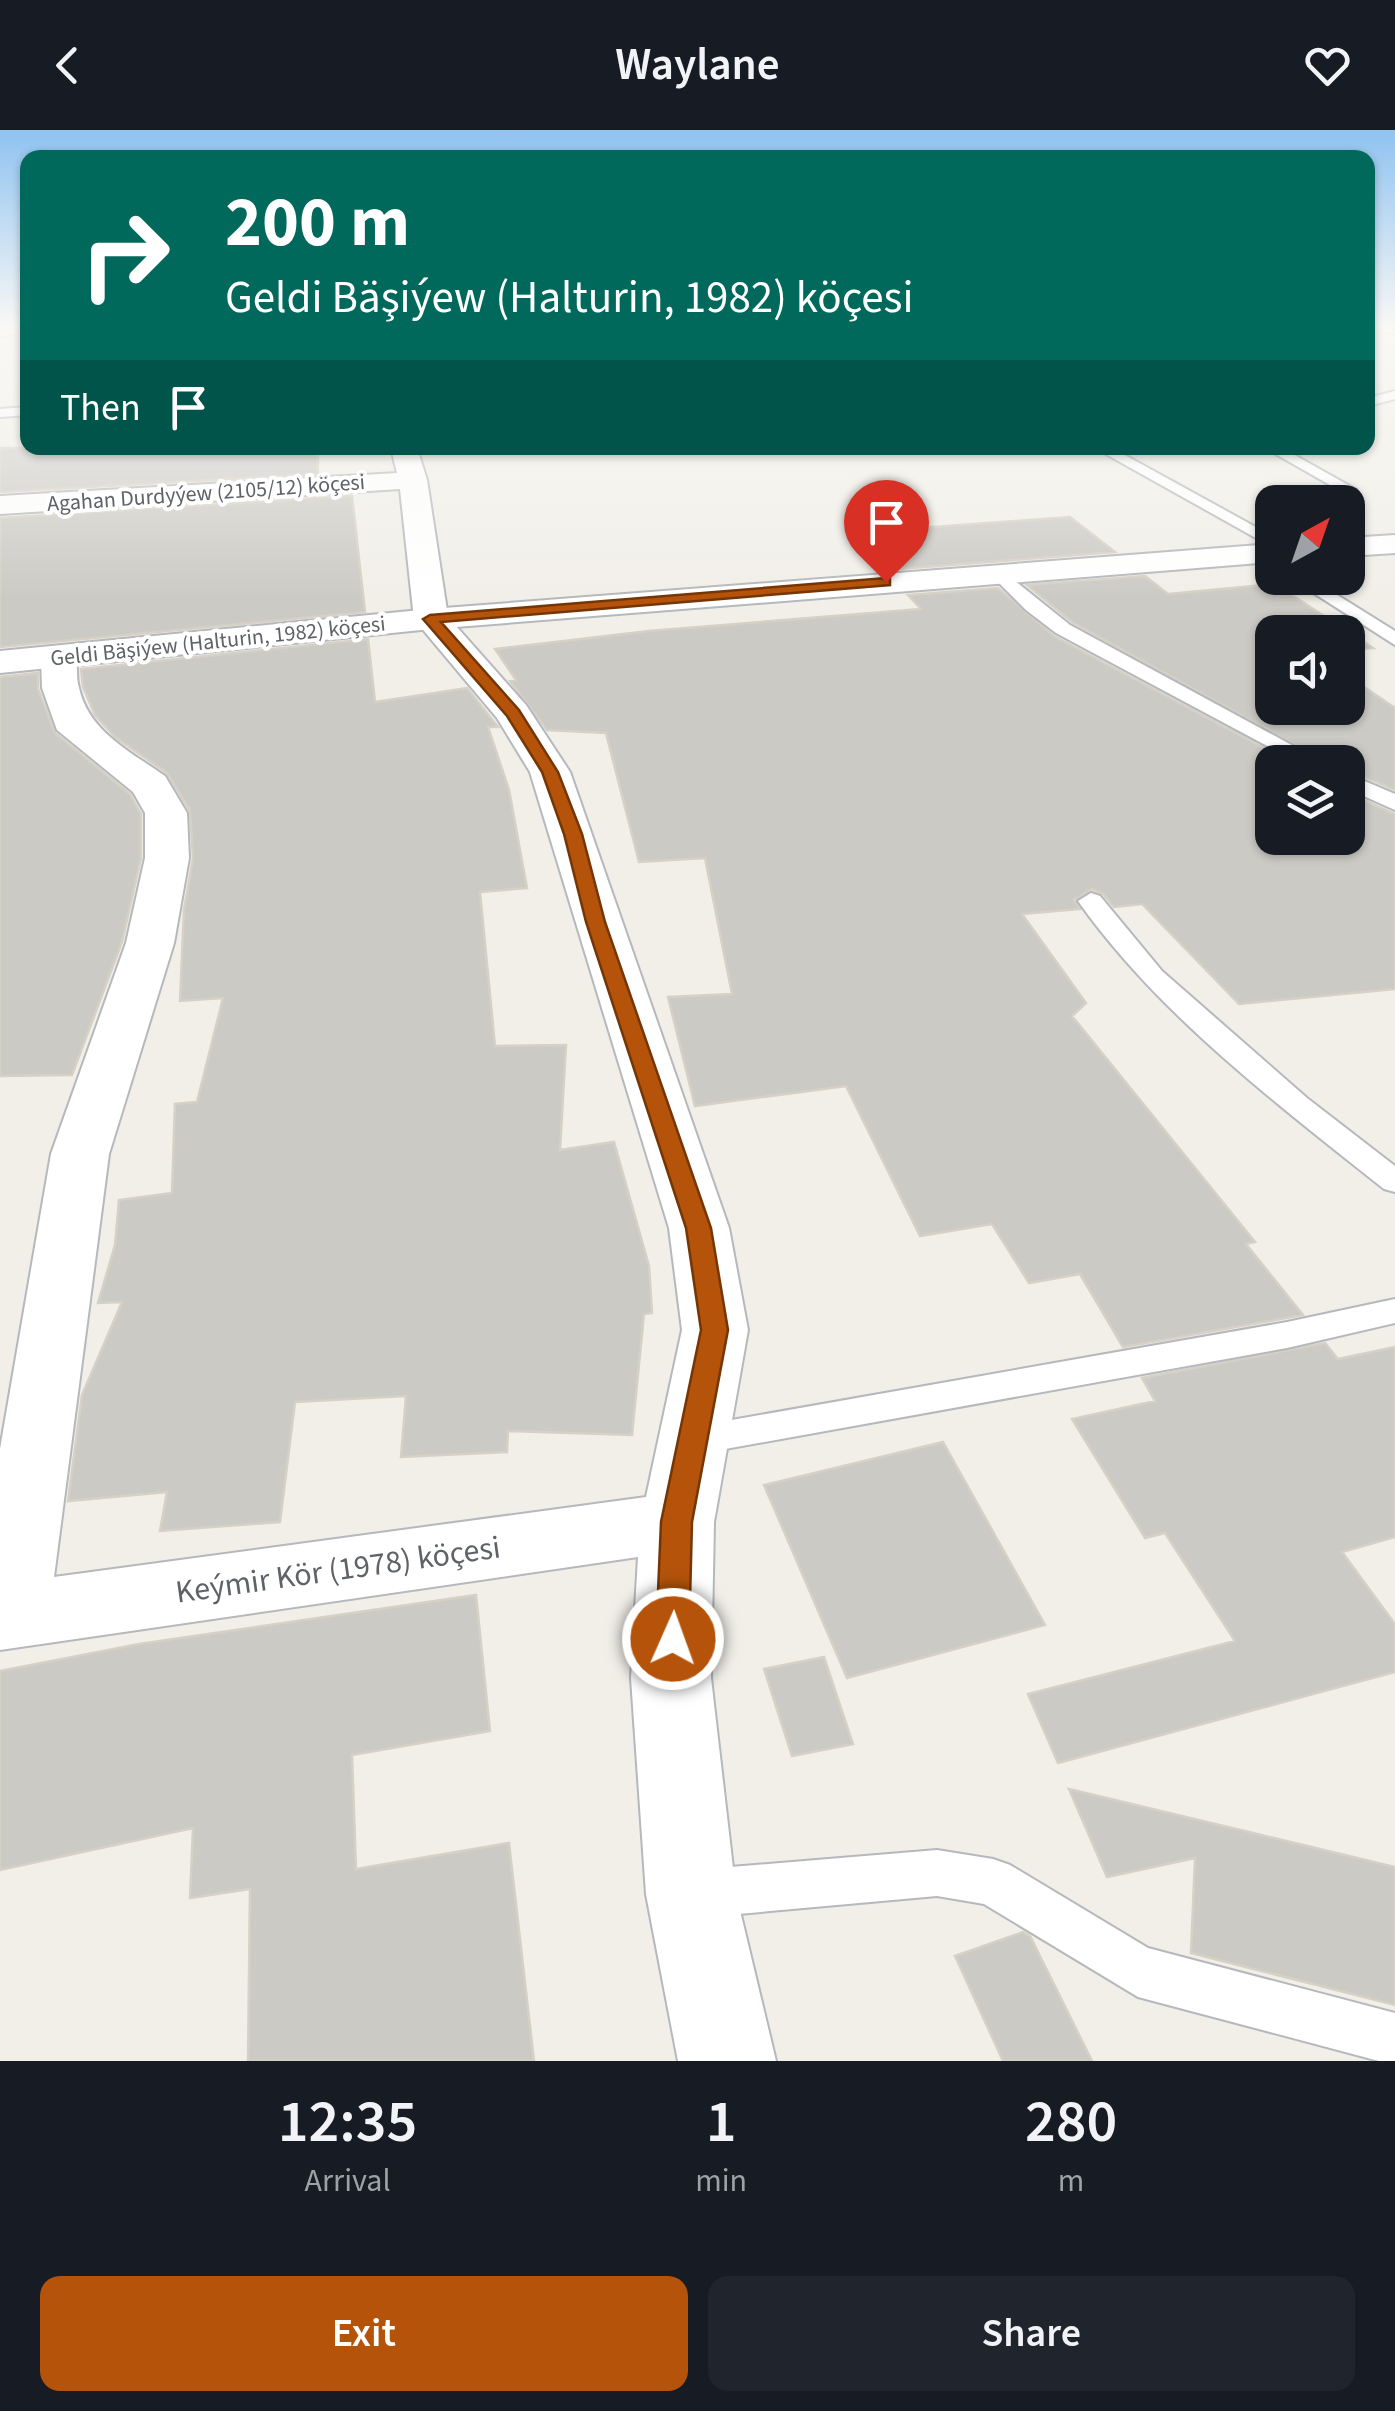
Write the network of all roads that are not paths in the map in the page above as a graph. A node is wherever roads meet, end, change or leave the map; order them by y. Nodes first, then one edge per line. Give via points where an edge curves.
1 (406, 455) edge
2 (1113, 455) edge
3 (1285, 455) edge
4 (412, 480) junction
5 (1339, 485) edge
6 (0, 506) edge
7 (1255, 543) edge
8 (1395, 544) edge
9 (1365, 547) edge
10 (1255, 553) edge
11 (1000, 573) junction
12 (1326, 595) edge
13 (430, 619) junction
14 (1395, 639) edge
15 (59, 658) junction
16 (0, 662) edge
17 (1280, 745) edge
18 (1365, 789) edge
19 (1395, 803) edge
20 (1091, 902) dead end
21 (1395, 1182) edge
22 (1395, 1311) edge
23 (692, 1441) junction
24 (677, 1522) junction
25 (5, 1617) edge
26 (691, 1894) junction
27 (1395, 2039) edge
28 (727, 2061) edge

1 - 4 street
2 - 7 lane
3 - 5 lane
4 - 6 street, Agahan Durdyýew (2105/12) köçesi
4 - 13 street
8 - 9 street
10 - 11 street, Geldi Bäşiýew (Halturin, 1982) köçesi
11 - 13 street, Geldi Bäşiýew (Halturin, 1982) köçesi
11 - 17 lane via 1063,630
12 - 14 lane
13 - 15 street, Geldi Bäşiýew (Halturin, 1982) köçesi
13 - 23 street via 514,713 550,772 693,1210 714,1330
15 - 16 street, Geldi Bäşiýew (Halturin, 1982) köçesi
15 - 25 street via 60,688 76,730 150,785 166,813 168,858 150,943 80,1154
18 - 19 lane
20 - 21 lane via 1152,977
22 - 23 lane
23 - 24 street
24 - 25 street, Keýmir Kör (1978) köçesi
24 - 26 street via 671,1678
26 - 27 lane via 937,1872 993,1882 1138,1971
26 - 28 street

